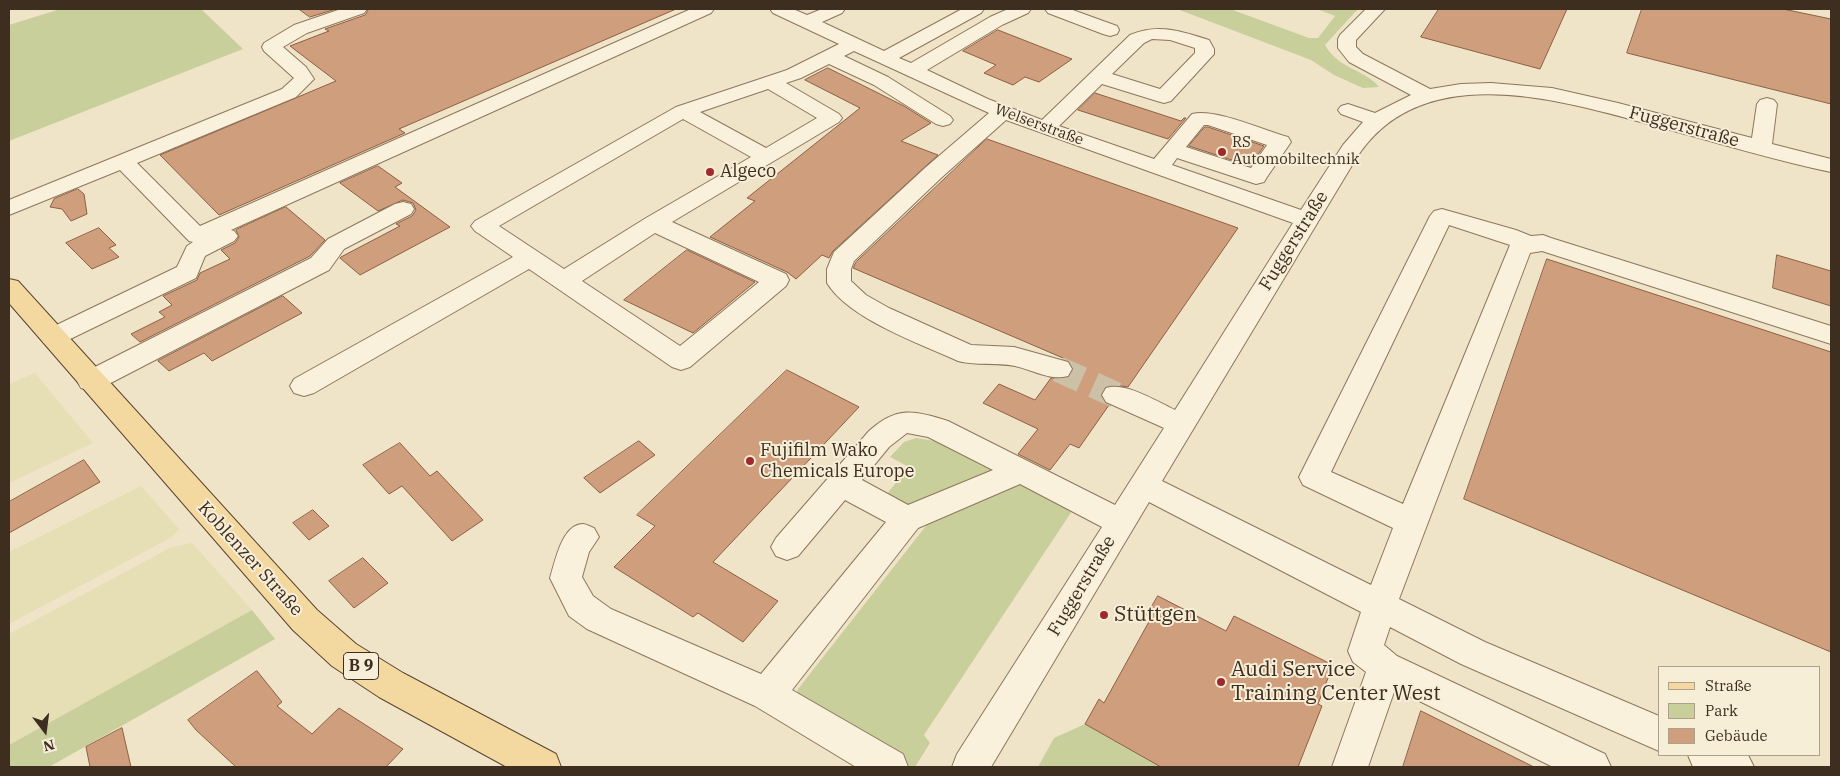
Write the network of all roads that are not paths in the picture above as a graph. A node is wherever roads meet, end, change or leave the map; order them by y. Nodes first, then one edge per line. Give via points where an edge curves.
1 (358, 9) edge
2 (705, 9) edge
3 (779, 9) edge
4 (836, 9) edge
5 (975, 9) edge
6 (1022, 9) edge
7 (1054, 9) edge
8 (1376, 9) edge
9 (808, 22) junction
10 (1110, 30) dead end
11 (854, 44) junction
12 (828, 56) junction
13 (884, 58) junction
14 (912, 71) junction
15 (1098, 76) junction
16 (770, 82) junction
17 (1598, 84) dead end
18 (1428, 96) junction
19 (1599, 104) junction
20 (1767, 104) dead end
21 (1348, 110) dead end
22 (683, 111) junction
23 (1003, 112) junction
24 (942, 120) dead end
25 (1376, 120) junction
26 (1045, 128) junction
27 (1761, 147) junction
28 (1173, 150) dead end
29 (1794, 156) junction
30 (767, 157) junction
31 (123, 161) junction
32 (1831, 166) edge
33 (1158, 168) junction
34 (1794, 179) dead end
35 (354, 184) dead end
36 (9, 208) edge
37 (403, 209) dead end
38 (1307, 220) junction
39 (654, 223) junction
40 (1528, 244) junction
41 (530, 258) junction
42 (564, 281) junction
43 (9, 287) edge
44 (1831, 335) edge
45 (53, 337) junction
46 (1058, 369) tunnel mouth
47 (91, 381) junction
48 (304, 386) dead end
49 (1116, 395) tunnel mouth
50 (1181, 424) junction
51 (1021, 471) junction
52 (842, 483) junction
53 (1143, 485) junction
54 (908, 519) junction
55 (1121, 522) junction
56 (1411, 522) junction
57 (583, 537) dead end
58 (786, 547) dead end
59 (1380, 605) junction
60 (1385, 667) junction
61 (766, 694) junction
62 (1658, 734) edge
63 (1708, 756) edge
64 (543, 767) edge
65 (890, 767) edge
66 (970, 767) edge
67 (1350, 767) edge
68 (1592, 767) edge
69 (1735, 767) edge

1 - 31 street via 280,39 271,47 304,79 289,93
2 - 31 street via 197,236
3 - 9 street, Welserstraße
4 - 9 street
5 - 13 street
6 - 14 street
7 - 10 street
8 - 18 street via 1347,39 1347,48 1356,58
9 - 11 street, Welserstraße
11 - 12 street
11 - 13 street, Welserstraße
12 - 16 street via 794,74
12 - 24 street via 881,81
13 - 14 street, Welserstraße
14 - 23 street, Welserstraße
15 - 15 street via 1145,34 1158,31 1202,44 1205,49 1164,97
15 - 26 street
16 - 22 street
16 - 30 street via 832,118
17 - 19 street
18 - 19 street, Fuggerstraße via 1469,90 1521,90
18 - 25 street, Fuggerstraße
19 - 27 street, Fuggerstraße
20 - 27 street
21 - 25 street
22 - 30 street
22 - 41 street via 483,226
23 - 26 street, Welserstraße
23 - 46 street via 843,258 839,282 856,301 967,354 1014,356
25 - 38 street, Fuggerstraße via 1360,137
26 - 33 street, Welserstraße
27 - 29 street, Fuggerstraße
28 - 33 street
29 - 32 street, Fuggerstraße
29 - 34 street
30 - 39 street
31 - 36 street
33 - 38 street, Welserstraße
35 - 45 street via 304,208 289,206 195,251 187,272
37 - 47 street via 336,244 320,264
38 - 50 street, Fuggerstraße
39 - 42 street
39 - 42 street via 777,280 681,360
40 - 44 street via 1543,242
40 - 56 street via 1520,249
40 - 56 street via 1442,216 1314,477
41 - 42 street
41 - 48 street
43 - 45 main road, Koblenzer Straße / B 9
45 - 47 main road, Koblenzer Straße / B 9
47 - 64 main road, Koblenzer Straße / B 9 via 305,620 344,655 391,685
49 - 50 street
50 - 53 street, Fuggerstraße
51 - 52 street via 938,429 917,421 902,422 891,427 879,439
51 - 54 street
51 - 55 street
52 - 54 street
52 - 58 street
53 - 55 street, Fuggerstraße
53 - 59 street
54 - 61 street
55 - 66 street, Fuggerstraße
56 - 59 street
57 - 61 street via 575,547 566,578 581,606 599,619
59 - 60 street via 1364,652
59 - 62 street via 1473,654
60 - 67 street
60 - 68 street
61 - 65 street
63 - 69 street

